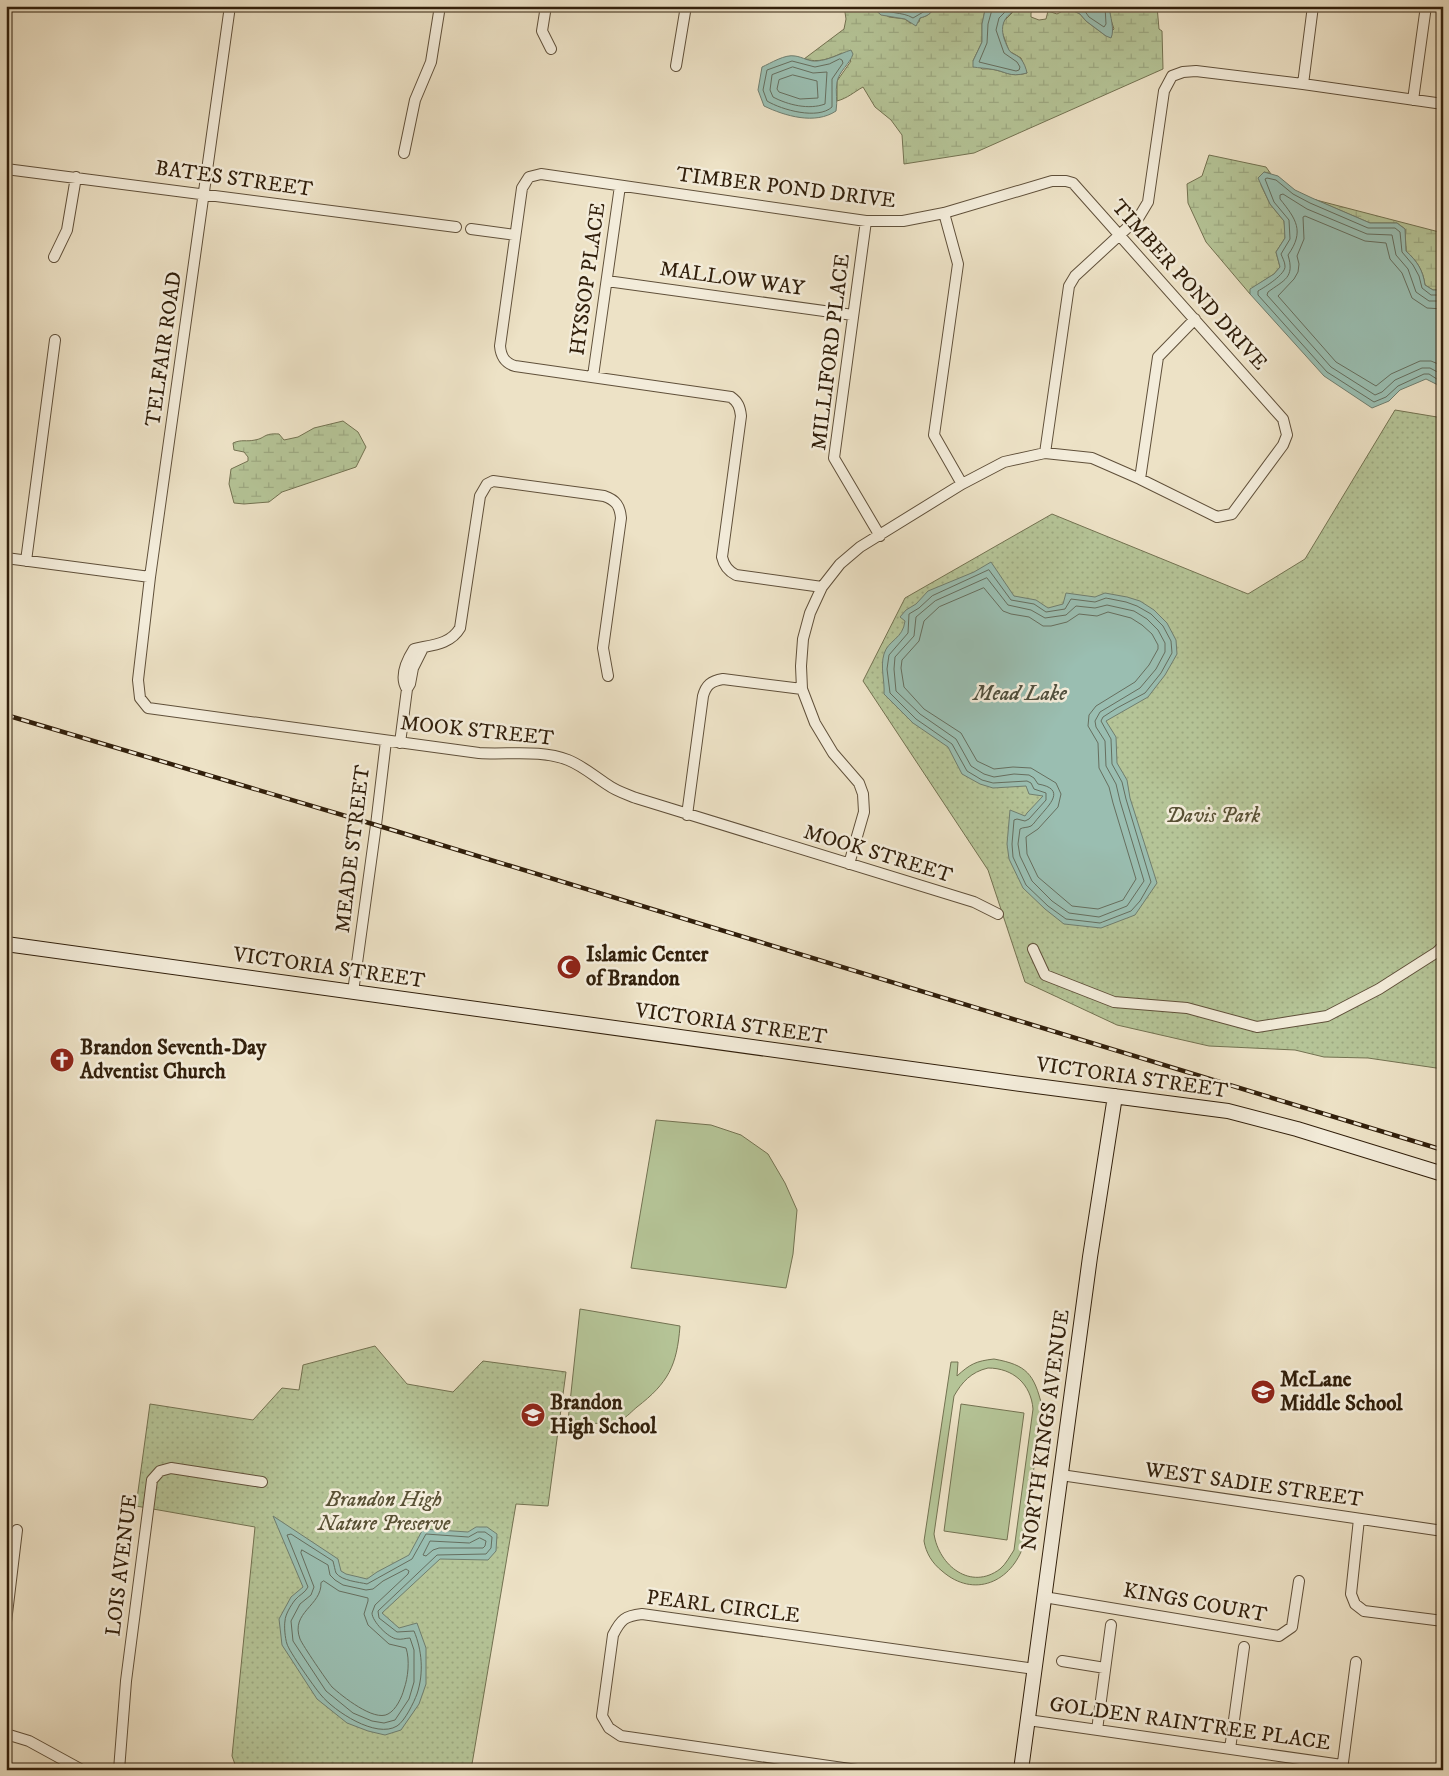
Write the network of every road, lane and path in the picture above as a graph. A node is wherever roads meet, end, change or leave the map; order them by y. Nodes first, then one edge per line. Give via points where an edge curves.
1 (230, 6) edge
2 (440, 6) edge
3 (546, 6) edge
4 (686, 6) edge
5 (1313, 6) edge
6 (1426, 6) edge
7 (551, 49) dead end
8 (676, 66) dead end
9 (1303, 84) junction
10 (1413, 100) junction
11 (1443, 104) edge
12 (404, 153) dead end
13 (6, 169) edge
14 (76, 177) junction
15 (620, 186) junction
16 (205, 194) junction
17 (944, 213) junction
18 (866, 221) junction
19 (456, 227) dead end
20 (471, 229) dead end
21 (515, 235) junction
22 (1119, 236) junction
23 (54, 257) dead end
24 (607, 280) junction
25 (853, 314) junction
26 (1195, 319) junction
27 (55, 340) dead end
28 (593, 376) junction
29 (1045, 454) junction
30 (1140, 479) junction
31 (962, 484) junction
32 (880, 536) junction
33 (6, 558) edge
34 (26, 561) junction
35 (150, 577) junction
36 (822, 587) junction
37 (608, 676) dead end
38 (802, 689) junction
39 (140, 698) joint
40 (386, 741) junction
41 (400, 743) junction
42 (687, 815) junction
43 (849, 864) junction
44 (998, 914) dead end
45 (6, 944) edge
46 (1443, 946) edge
47 (1033, 949) dead end
48 (353, 992) junction
49 (1115, 1096) junction
50 (1443, 1174) edge
51 (1061, 1475) junction
52 (262, 1482) dead end
53 (1359, 1519) junction
54 (17, 1530) dead end
55 (1443, 1531) edge
56 (1299, 1581) dead end
57 (1044, 1597) junction
58 (1443, 1621) edge
59 (6, 1622) edge
60 (1111, 1625) dead end
61 (1244, 1647) dead end
62 (1062, 1662) dead end
63 (1356, 1662) dead end
64 (1105, 1668) junction
65 (1035, 1669) junction
66 (1028, 1720) junction
67 (1097, 1730) junction
68 (6, 1734) edge
69 (1230, 1749) junction
70 (1342, 1767) edge
71 (82, 1770) edge
72 (120, 1770) edge
73 (858, 1770) edge
74 (1021, 1770) edge

1 - 16 street, TELFAIR ROAD
2 - 12 street via 432,62 415,100
3 - 7 street via 542,31
4 - 8 street
5 - 9 street
6 - 10 street
9 - 10 street
9 - 22 street via 1196,71 1172,76 1164,91 1148,202 1140,217
10 - 11 street
13 - 14 street, BATES STREET
14 - 16 street, BATES STREET
14 - 23 street via 67,230
15 - 18 street, TIMBER POND DRIVE
15 - 21 street, TIMBER POND DRIVE via 534,175 524,182 522,188
15 - 24 street, HYSSOP PLACE
16 - 19 street, BATES STREET
16 - 35 street, TELFAIR ROAD
17 - 18 street, TIMBER POND DRIVE via 903,221
17 - 22 street, TIMBER POND DRIVE via 1052,181 1066,181 1079,187
17 - 31 street via 958,264 934,435
18 - 25 street, MILLIFORD PLACE
20 - 21 street
21 - 28 street, TIMBER POND DRIVE via 500,346 504,359 515,366
22 - 26 street, TIMBER POND DRIVE
22 - 29 street via 1075,276 1069,286
24 - 25 street, MALLOW WAY
24 - 28 street, HYSSOP PLACE
25 - 32 street, MILLIFORD PLACE via 834,458
26 - 30 street via 1158,357
26 - 30 street, TIMBER POND DRIVE via 1283,419 1287,435 1232,514 1217,517
27 - 34 street
28 - 36 street, TIMBER POND DRIVE via 724,395 737,401 741,416 723,563 736,575
29 - 30 street, TIMBER POND DRIVE via 1092,458
29 - 31 street, TIMBER POND DRIVE via 1004,462
31 - 32 street, TIMBER POND DRIVE
32 - 36 street, TIMBER POND DRIVE via 840,564
33 - 34 street
34 - 35 street
35 - 39 street, TELFAIR ROAD via 138,680
36 - 38 street, TIMBER POND DRIVE via 803,639
37 - 41 street via 603,648 622,518 618,504 604,496 494,481 482,488 480,496 460,628 451,639 414,649 404,681 407,689
38 - 42 street via 723,679 708,684 703,696
38 - 43 street, TIMBER POND DRIVE via 822,737 859,783 863,794 864,812
39 - 40 street, MOOK STREET via 148,708
40 - 41 street, MOOK STREET
40 - 48 street, MEADE STREET
41 - 42 street, MOOK STREET via 479,753 526,752 567,759 621,792
42 - 43 street, MOOK STREET
43 - 44 street, MOOK STREET via 974,902
45 - 48 street, VICTORIA STREET
46 - 47 street via 1379,989 1327,1016 1257,1027 1187,1008 1114,1002 1046,975
48 - 49 street, VICTORIA STREET
49 - 50 street, VICTORIA STREET via 1246,1115
49 - 51 street, NORTH KINGS AVENUE
51 - 53 street, WEST SADIE STREET
51 - 57 street, NORTH KINGS AVENUE
52 - 72 street, LOIS AVENUE via 171,1468 160,1471 152,1480 126,1681
53 - 55 street, WEST SADIE STREET
53 - 58 street via 1351,1594 1355,1604 1364,1611
54 - 59 street
56 - 57 street, KINGS COURT via 1292,1627 1279,1636
57 - 65 street, NORTH KINGS AVENUE
60 - 64 street
61 - 69 street
62 - 64 street
63 - 70 street
64 - 67 street
65 - 66 street, NORTH KINGS AVENUE
65 - 73 street, PEARL CIRCLE via 642,1614 627,1616 618,1624 613,1635 602,1716 609,1728 621,1736
66 - 67 street, GOLDEN RAINTREE PLACE
66 - 74 street, NORTH KINGS AVENUE
67 - 69 street, GOLDEN RAINTREE PLACE
68 - 71 street via 29,1741
69 - 70 street, GOLDEN RAINTREE PLACE

